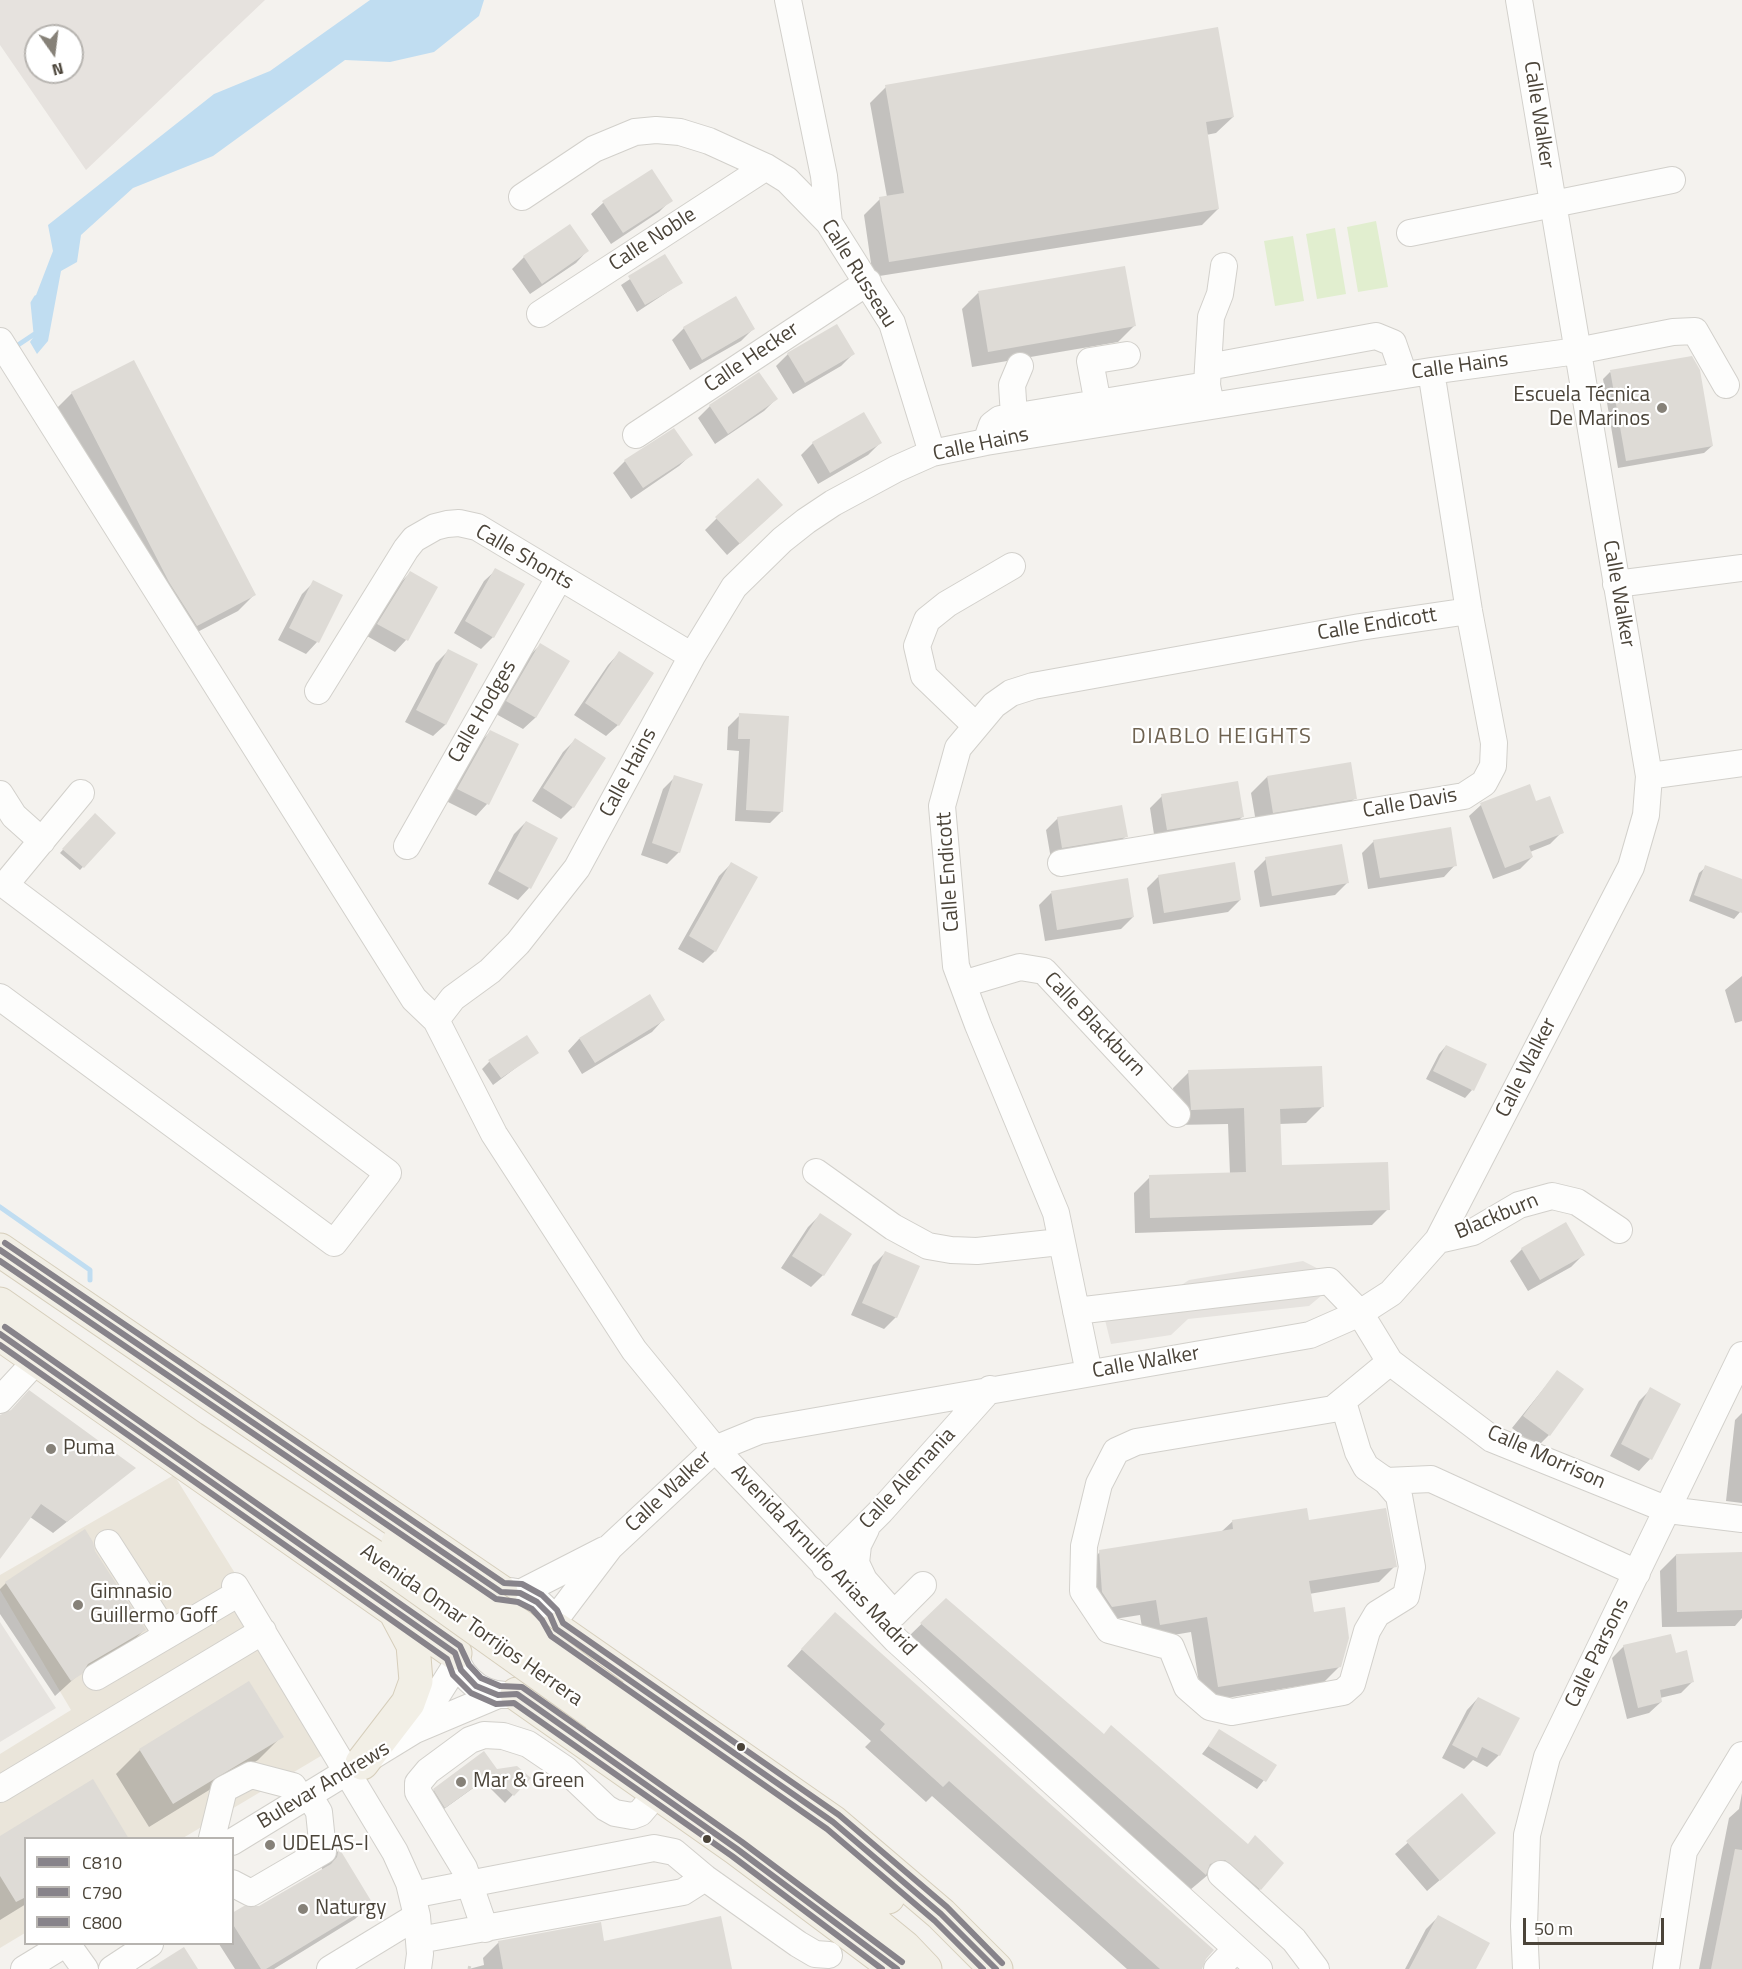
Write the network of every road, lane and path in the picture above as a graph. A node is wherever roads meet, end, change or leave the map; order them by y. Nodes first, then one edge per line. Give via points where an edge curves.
1 (788, 0) edge
2 (1519, 0) edge
3 (766, 167) junction
4 (1672, 180) dead end
5 (522, 197) dead end
6 (1553, 205) junction
7 (829, 223) junction
8 (1410, 233) dead end
9 (1224, 266) dead end
10 (868, 282) junction
11 (540, 314) dead end
12 (0, 341) edge
13 (1577, 351) junction
14 (1127, 355) dead end
15 (1020, 366) dead end
16 (1431, 371) junction
17 (1404, 375) junction
18 (1726, 385) dead end
19 (1209, 386) junction
20 (1098, 404) junction
21 (1014, 416) junction
22 (636, 435) dead end
23 (986, 442) junction
24 (932, 453) junction
25 (1012, 566) dead end
26 (1742, 568) edge
27 (559, 578) junction
28 (1616, 584) junction
29 (1469, 611) junction
30 (692, 656) junction
31 (318, 691) dead end
32 (976, 726) junction
33 (1742, 763) edge
34 (1649, 776) junction
35 (81, 793) dead end
36 (0, 794) edge
37 (42, 841) junction
38 (406, 846) dead end
39 (1061, 863) dead end
40 (2, 884) edge
41 (963, 984) junction
42 (0, 997) edge
43 (436, 1020) junction
44 (1177, 1114) dead end
45 (816, 1172) dead end
46 (1619, 1230) dead end
47 (1438, 1240) junction
48 (1060, 1242) junction
49 (0, 1250) edge
50 (0, 1261) edge
51 (0, 1304) edge
52 (1076, 1311) junction
53 (1360, 1313) junction
54 (0, 1334) edge
55 (1742, 1355) edge
56 (36, 1361) junction
57 (1390, 1362) junction
58 (1089, 1373) junction
59 (990, 1389) junction
60 (1, 1398) edge
61 (1343, 1402) junction
62 (715, 1449) junction
63 (1386, 1481) junction
64 (1668, 1510) junction
65 (1742, 1519) edge
66 (870, 1522) junction
67 (108, 1543) dead end
68 (399, 1547) junction
69 (610, 1548) junction
70 (825, 1567) junction
71 (1637, 1573) junction
72 (923, 1585) dead end
73 (510, 1592) junction
74 (383, 1602) junction
75 (555, 1625) junction
76 (263, 1631) junction
77 (167, 1635) junction
78 (456, 1658) junction
79 (96, 1677) dead end
80 (508, 1694) junction
81 (614, 1698) junction
82 (415, 1730) junction
83 (590, 1747) junction
84 (1742, 1755) edge
85 (355, 1767) junction
86 (0, 1789) edge
87 (305, 1797) junction
88 (663, 1797) junction
89 (212, 1837) edge
90 (234, 1841) edge
91 (654, 1848) junction
92 (1221, 1874) dead end
93 (705, 1878) junction
94 (234, 1883) edge
95 (469, 1885) junction
96 (416, 1917) junction
97 (835, 1920) junction
98 (485, 1929) junction
99 (64, 1945) edge
100 (67, 1945) edge
101 (148, 1945) edge
102 (1236, 1948) junction
103 (831, 1962) edge
104 (24, 1969) edge
105 (85, 1969) edge
106 (112, 1969) edge
107 (330, 1969) edge
108 (418, 1969) edge
109 (897, 1969) edge
110 (925, 1969) edge
111 (967, 1969) edge
112 (996, 1969) edge
113 (1217, 1969) edge
114 (1259, 1969) edge
115 (1316, 1969) edge
116 (1526, 1969) edge
117 (1665, 1969) edge

1 - 7 street via 824,176
2 - 6 street, Calle Walker
3 - 5 street, Calle Russeau via 680,132 635,132 594,149
3 - 7 street, Calle Russeau via 787,180
3 - 11 street, Calle Noble
4 - 6 street
6 - 8 street
6 - 13 street, Calle Walker
7 - 10 street, Calle Russeau
9 - 19 street via 1220,294 1211,317
10 - 22 street, Calle Hecker
10 - 24 street, Calle Russeau via 892,323
12 - 43 street, Avenida Arnulfo Arias Madrid via 414,999
13 - 16 street, Calle Hains
13 - 18 street, Calle Hains via 1695,331
13 - 28 street, Calle Walker
14 - 20 street via 1090,360
15 - 21 street via 1012,385
16 - 17 street, Calle Hains
16 - 29 street, Calle Davis
17 - 19 street, Calle Hains
17 - 19 street via 1393,343 1376,336
19 - 20 street
19 - 23 street, Calle Hains
20 - 21 street
21 - 23 street via 992,425
23 - 24 street, Calle Hains
24 - 30 street, Calle Hains via 852,492 782,540 734,587
25 - 32 street via 927,620 918,646 924,676
26 - 28 street
27 - 30 street, Calle Shonts
27 - 31 street, Calle Shonts via 477,526 459,523 435,527 414,539 406,549
27 - 38 street, Calle Hodges
28 - 34 street, Calle Walker
29 - 32 street, Calle Endicott via 1033,686 1011,693
29 - 39 street, Calle Davis via 1494,744 1494,766 1484,783 1464,796
30 - 43 street, Calle Hains via 577,868 518,943 490,971 453,998
32 - 41 street, Calle Endicott via 958,748 942,806 956,966
33 - 34 street
34 - 47 street, Calle Walker via 1646,815 1631,867
35 - 37 street
36 - 37 street via 14,816
37 - 40 street
40 - 42 street via 388,1173 334,1243
41 - 44 street, Calle Blackburn via 1020,967 1044,971
41 - 48 street, Calle Endicott via 1056,1213
43 - 62 street, Avenida Arnulfo Arias Madrid via 494,1134 564,1245 634,1350
45 - 48 street via 878,1217 928,1246 977,1251
46 - 47 street, Blackburn via 1577,1202 1552,1196 1519,1205 1473,1232
47 - 53 street, Calle Walker via 1390,1293
48 - 52 street, Calle Endicott
49 - 68 main road
50 - 68 main road, Avenida Omar Torrijos Herrera
51 - 68 main road, Avenida Omar Torrijos Herrera via 192,1438
52 - 53 street, Calle Morrison via 1329,1281
52 - 58 street, Calle Endicott
53 - 57 street, Calle Morrison
53 - 58 street, Calle Walker via 1310,1335
54 - 56 main road
55 - 64 street, Calle Parsons
56 - 60 street
56 - 74 main road
57 - 61 street
57 - 64 street, Calle Morrison via 1492,1439
58 - 59 street, Calle Walker
59 - 62 street, Calle Walker via 759,1431
59 - 66 street, Calle Alemania
61 - 63 street via 1366,1467
61 - 63 street via 1333,1409 1136,1442 1116,1451 1099,1484 1089,1524 1084,1546 1083,1591 1109,1630 1171,1647 1187,1687 1210,1707 1232,1712 1343,1692 1352,1684 1367,1631 1377,1614 1406,1596 1411,1580 1399,1496
62 - 69 street, Calle Walker
62 - 70 street, Avenida Arnulfo Arias Madrid
63 - 71 street via 1431,1479
64 - 65 street, Calle Morrison
64 - 71 street, Calle Parsons
66 - 70 street, Calle Alemania
66 - 72 street via 858,1545 856,1563 864,1580 894,1614
67 - 77 street
68 - 73 main road
68 - 74 main road via 420,1549 420,1563 415,1577 399,1591 385,1594
68 - 81 main road, Avenida Omar Torrijos Herrera, bridge via 520,1626
69 - 73 street, Calle Walker
69 - 75 street, Calle Walker
70 - 102 street, Avenida Arnulfo Arias Madrid via 896,1640
71 - 116 street, Calle Parsons via 1547,1757 1527,1835
73 - 75 street via 537,1602
73 - 78 street via 480,1599 464,1614 455,1634
74 - 78 main road
74 - 85 main road via 413,1645 416,1681 408,1703
75 - 80 street via 558,1645 555,1662 546,1677 533,1688
75 - 81 main road
76 - 77 street via 236,1589
76 - 85 street
76 - 86 street
77 - 79 street
78 - 80 street via 476,1686
78 - 82 street, Bulevar Andrews
80 - 82 street, Bulevar Andrews
80 - 83 main road
81 - 83 main road via 620,1681 604,1683 586,1697 579,1719
81 - 110 main road, Avenida Omar Torrijos Herrera via 750,1822 887,1932
81 - 111 main road, Avenida Omar Torrijos Herrera via 859,1874 929,1930
81 - 112 main road via 759,1767 833,1822 942,1914
82 - 85 street, Bulevar Andrews
83 - 88 main road
84 - 117 street via 1684,1851
85 - 87 street, Bulevar Andrews
85 - 96 street via 395,1852
87 - 89 street via 293,1786 251,1775 224,1789
87 - 90 street, Bulevar Andrews
87 - 94 street via 319,1812 323,1851 251,1893
88 - 91 street via 651,1836
88 - 95 street via 640,1813 624,1815 606,1808 565,1769 528,1744 503,1736 484,1735 470,1740 418,1782 418,1792 458,1856
88 - 97 main road
91 - 93 street via 674,1852
91 - 95 street
92 - 115 street via 1294,1940
93 - 98 street via 683,1892
93 - 103 street via 798,1944
95 - 96 street
95 - 98 street
96 - 98 street
96 - 107 street
96 - 108 street
97 - 103 street
97 - 109 main road
99 - 104 street
100 - 105 street
101 - 106 street
102 - 113 street
102 - 114 street, Avenida Arnulfo Arias Madrid

